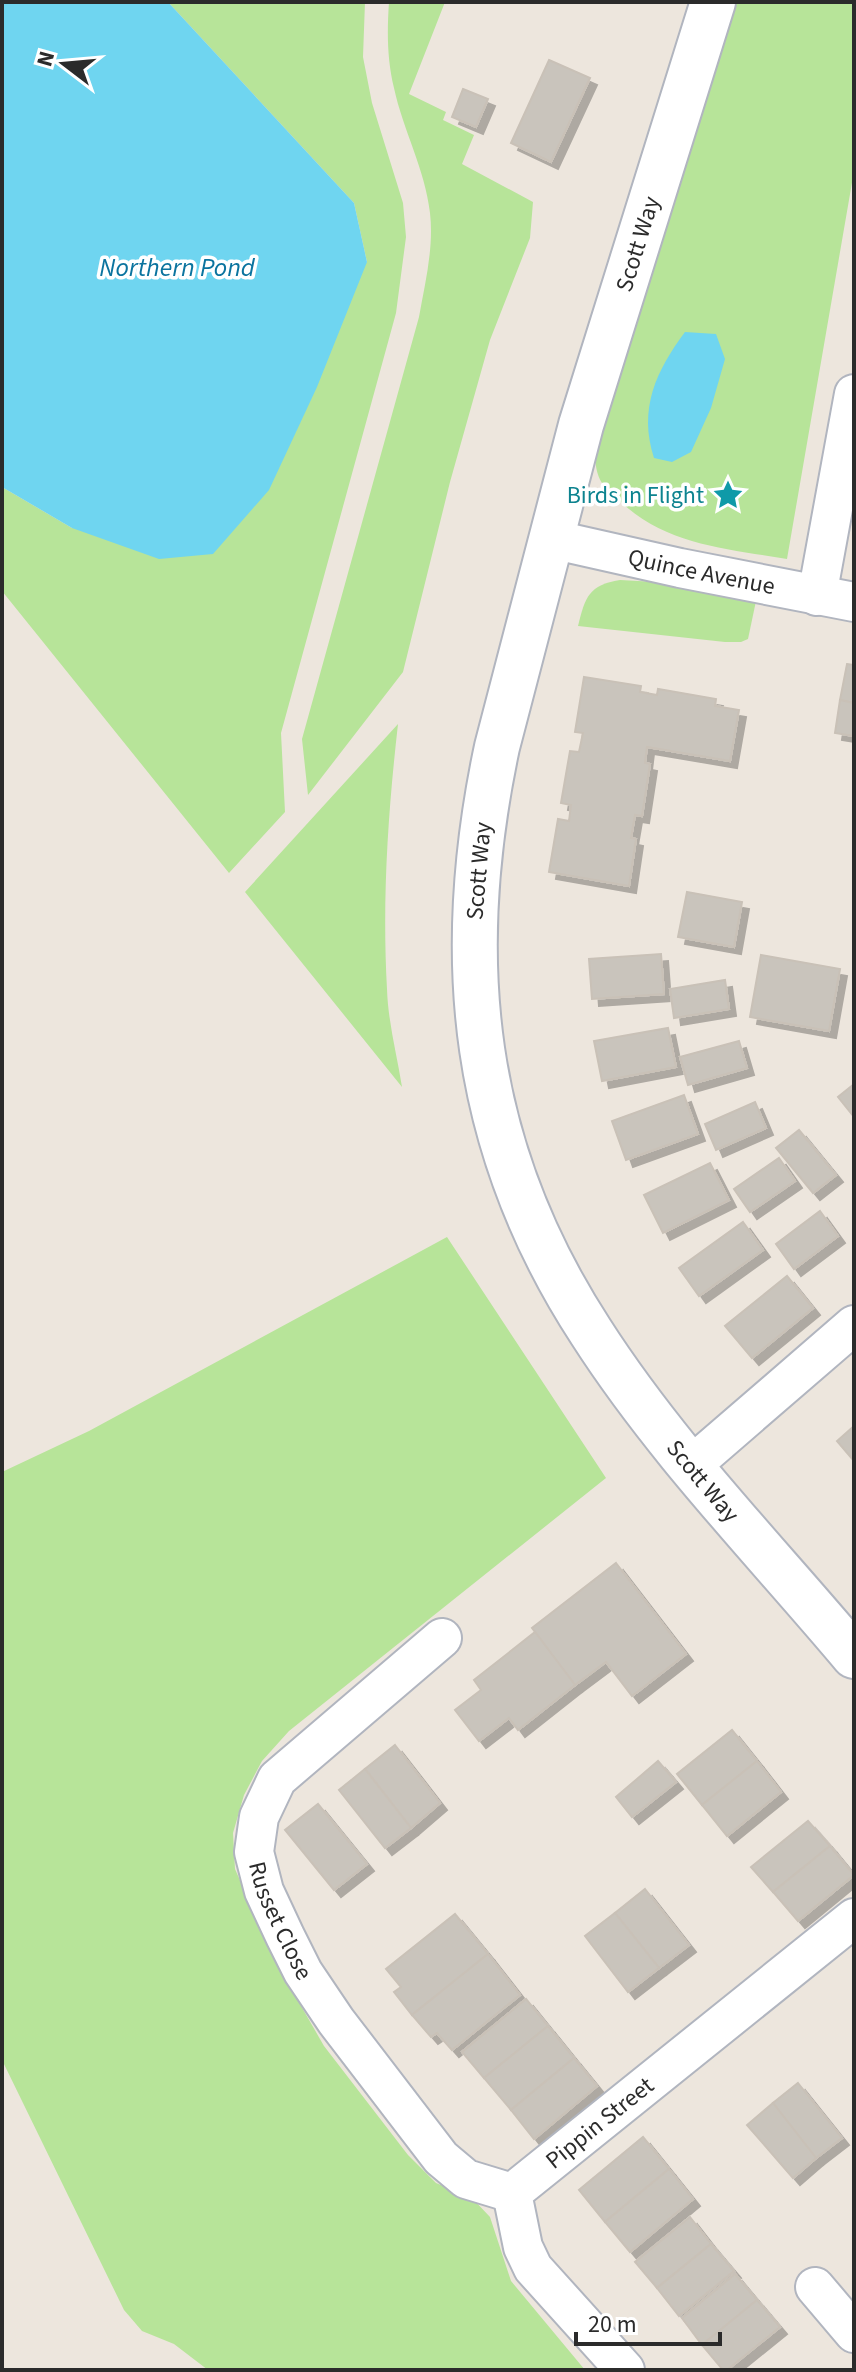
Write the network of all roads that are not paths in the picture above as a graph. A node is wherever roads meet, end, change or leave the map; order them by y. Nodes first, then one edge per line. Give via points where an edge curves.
1 (713, 2) edge
2 (854, 394) edge
3 (551, 539) junction
4 (817, 596) junction
5 (854, 602) edge
6 (854, 1325) edge
7 (692, 1465) junction
8 (442, 1638) dead end
9 (854, 1656) edge
10 (854, 1918) edge
11 (512, 2193) junction
12 (815, 2287) dead end
13 (854, 2333) edge
14 (625, 2370) edge

1 - 3 street, Scott Way via 581,425
2 - 4 street
3 - 4 street, Quince Avenue
3 - 7 street, Scott Way via 497,747 480,836 473,945 482,1058 514,1178 565,1291 625,1383
4 - 5 street, Quince Avenue
6 - 7 street
7 - 9 street, Scott Way
8 - 11 street, Russet Close via 277,1779 259,1817 254,1852 264,1891 285,1936 336,2021 441,2158 466,2179
10 - 11 street, Pippin Street
11 - 14 street via 533,2268
12 - 13 street

